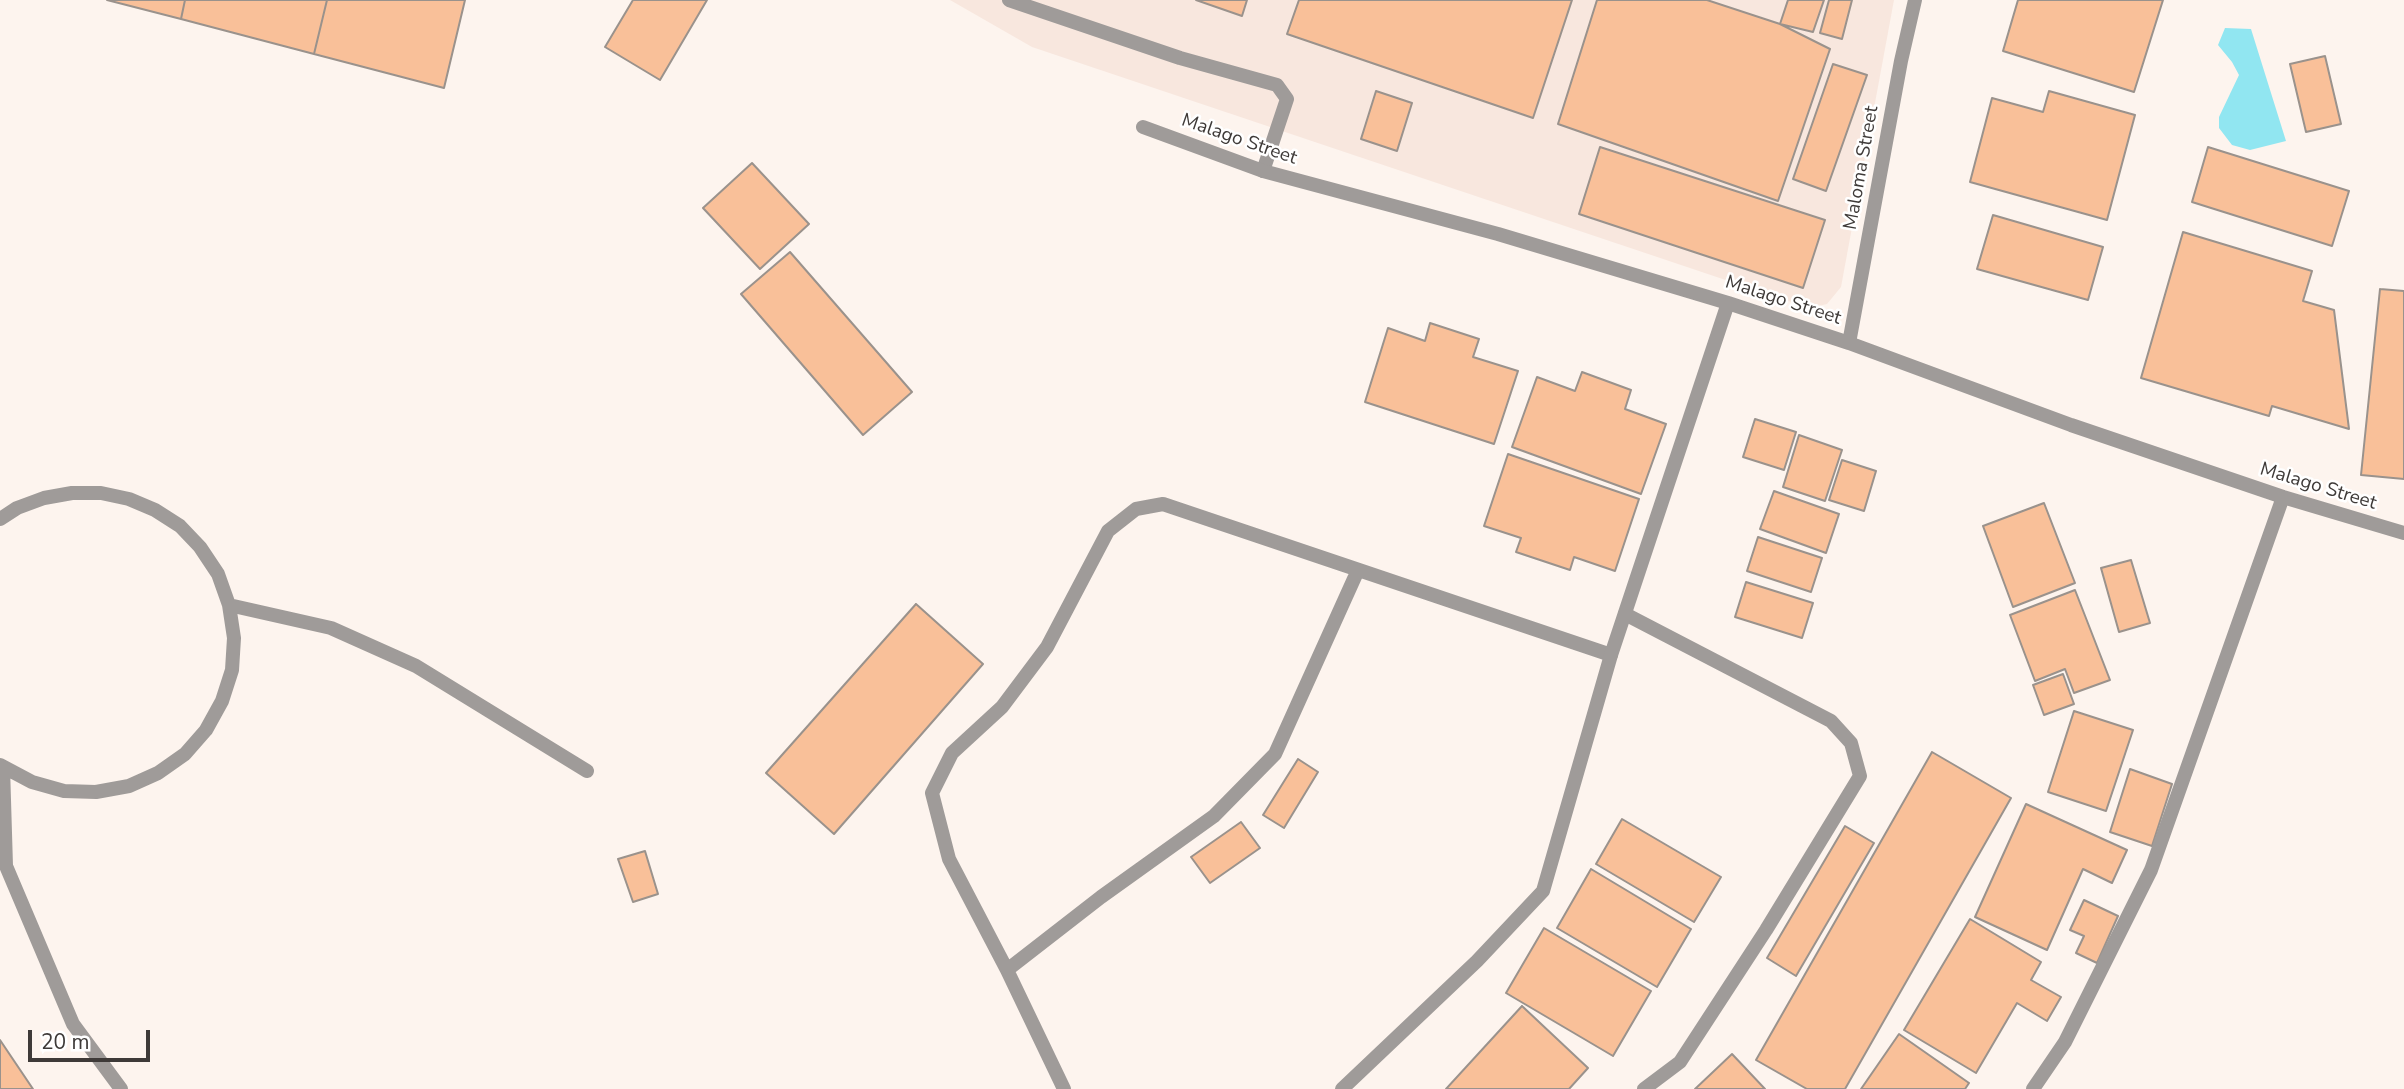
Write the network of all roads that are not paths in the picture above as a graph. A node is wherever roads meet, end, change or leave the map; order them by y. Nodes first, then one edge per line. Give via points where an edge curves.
1 (1009, 0) edge
2 (1915, 0) edge
3 (1143, 127) dead end
4 (1263, 171) junction
5 (1728, 303) junction
6 (1849, 343) junction
7 (2283, 497) junction
8 (0, 519) edge
9 (2404, 533) edge
10 (1358, 570) junction
11 (229, 605) junction
12 (1625, 614) junction
13 (1611, 655) junction
14 (1, 766) edge
15 (587, 771) dead end
16 (1007, 970) junction
17 (121, 1089) edge
18 (1064, 1089) edge
19 (1342, 1089) edge
20 (1644, 1089) edge
21 (2033, 1089) edge

1 - 4 street via 1180,58 1277,85 1287,99
2 - 6 street, Maloma Street
3 - 4 street, Malago Street
4 - 5 street, Malago Street via 1498,234
5 - 6 street, Malago Street
5 - 12 street
6 - 7 street, Malago Street
7 - 9 street, Malago Street
7 - 21 street via 2151,870 2065,1042
8 - 11 street via 44,498 72,493 129,499 180,526 200,547 218,574
10 - 13 street
10 - 16 street via 1275,754 1214,816
10 - 16 street via 1163,504 1136,509 1108,531 1047,647 1002,708 952,753 932,793 949,859
11 - 14 street via 232,670 222,701 206,730 167,767 129,786 96,792 64,791
11 - 15 street via 331,628 416,666
12 - 13 street
12 - 20 street via 1831,721 1851,743 1860,776 1680,1062
13 - 19 street via 1543,891 1477,961
14 - 17 street via 6,866 73,1024
16 - 18 street

